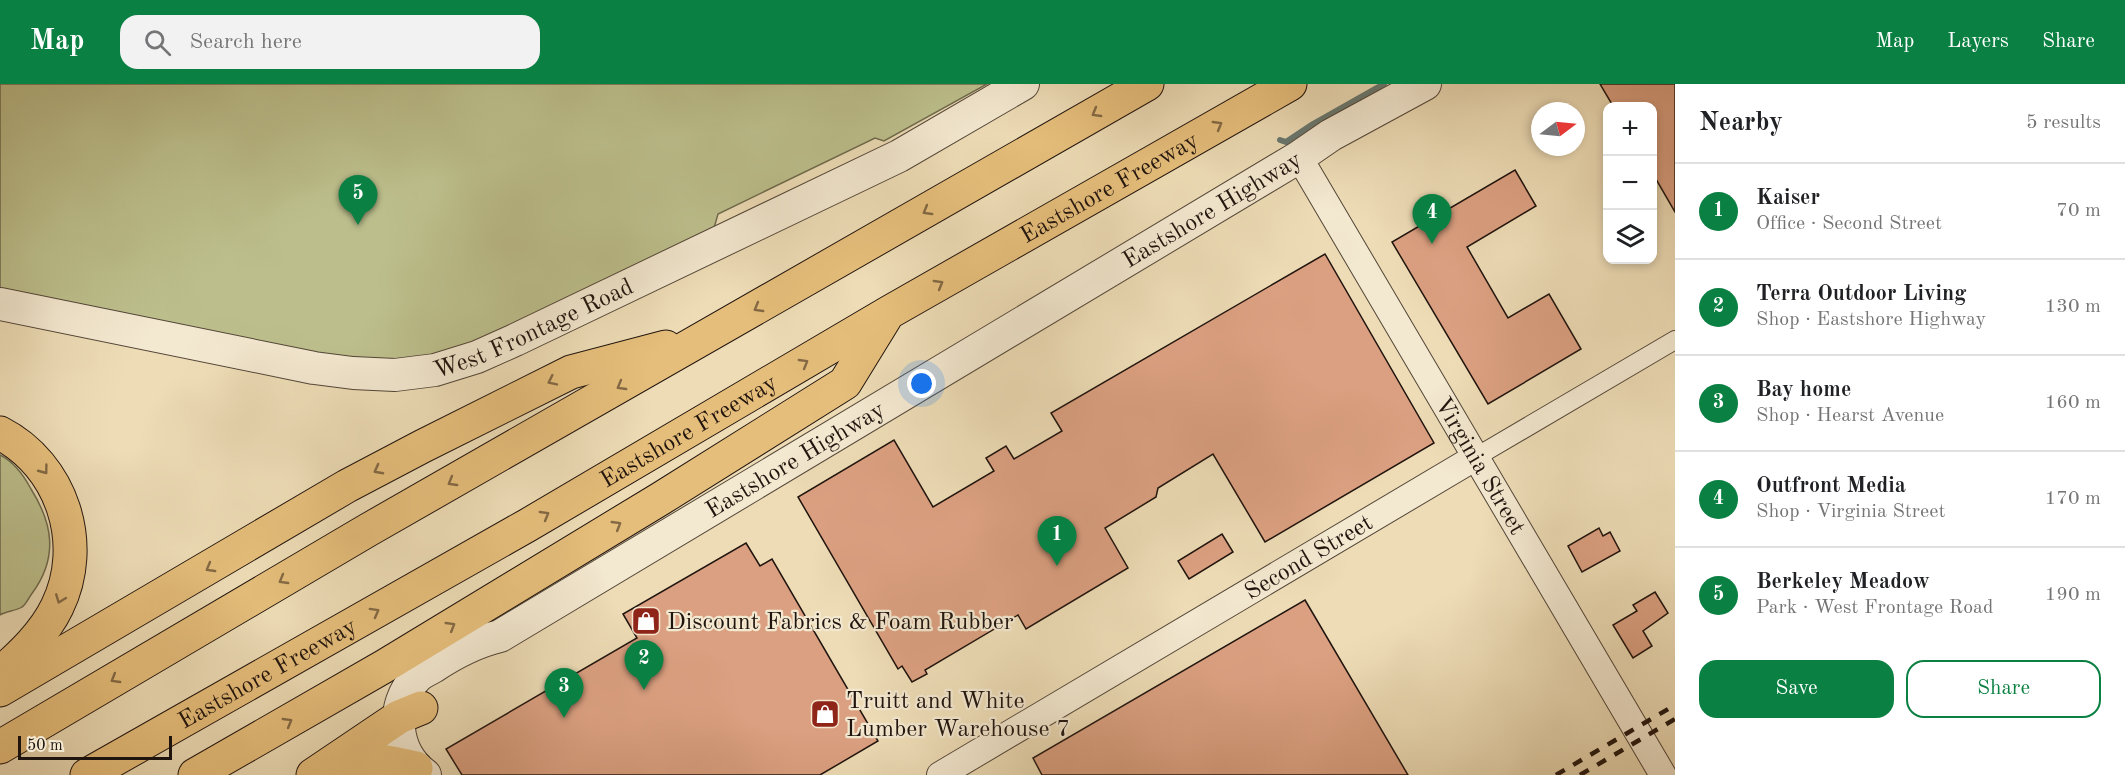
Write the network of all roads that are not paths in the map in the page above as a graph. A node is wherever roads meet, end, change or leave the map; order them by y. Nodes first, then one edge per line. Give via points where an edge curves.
1 (1023, 84) edge
2 (1147, 84) edge
3 (1290, 84) edge
4 (1425, 84) edge
5 (1299, 157) junction
6 (0, 304) edge
7 (888, 313) junction
8 (709, 336) junction
9 (1675, 340) edge
10 (0, 433) edge
11 (1476, 457) junction
12 (0, 674) edge
13 (0, 690) edge
14 (410, 712) junction
15 (0, 747) edge
16 (425, 773) edge
17 (87, 775) edge
18 (195, 775) edge
19 (313, 775) edge
20 (328, 775) edge
21 (940, 775) edge
22 (1663, 775) edge

1 - 6 street, West Frontage Road via 899,156 515,340 435,370 394,375 333,370
2 -> 8 highway
7 -> 3 highway, Eastshore Freeway
4 - 5 street, Eastshore Highway
5 - 11 street, Virginia Street
5 - 14 street, Eastshore Highway via 500,636 448,657 417,677 403,700
17 -> 7 highway, Eastshore Freeway via 528,525
18 -> 7 highway via 383,668 845,383
8 -> 13 highway via 571,372 476,419 347,486
8 -> 15 highway via 368,530
9 - 11 street, Second Street
10 -> 12 highway via 32,455 52,481 67,520 70,556 62,595 51,618
11 - 21 street, Second Street
11 - 22 street, Virginia Street
14 - 16 street via 399,736 408,756
14 - 19 highway
16 - 20 highway via 388,761 371,760

